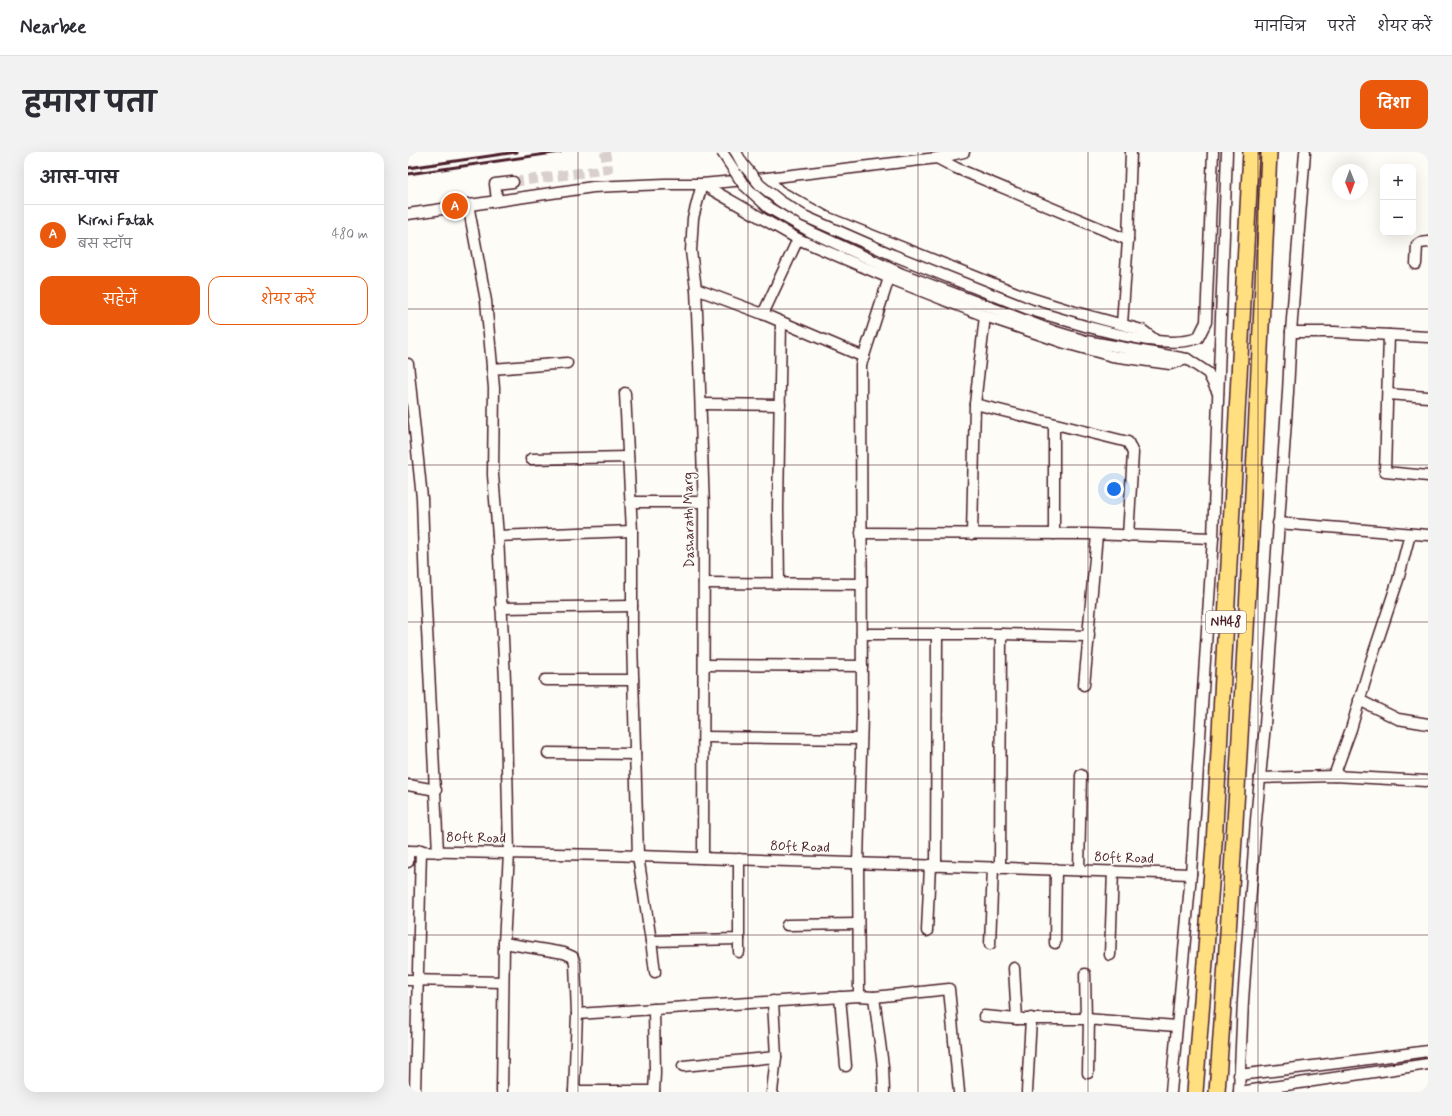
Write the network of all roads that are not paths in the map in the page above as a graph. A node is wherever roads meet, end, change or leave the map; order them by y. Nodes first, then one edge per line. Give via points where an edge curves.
1 (722, 152) edge
2 (736, 152) edge
3 (964, 152) edge
4 (1131, 152) edge
5 (1213, 152) edge
6 (1227, 152) edge
7 (1251, 152) edge
8 (1305, 152) edge
9 (1269, 153) edge
10 (937, 158) junction
11 (767, 178) junction
12 (513, 182) tunnel mouth
13 (702, 184) junction
14 (497, 200) junction
15 (468, 204) junction
16 (408, 214) edge
17 (798, 239) junction
18 (1128, 240) junction
19 (1428, 242) edge
20 (1416, 264) dead end
21 (889, 278) junction
22 (696, 289) junction
23 (763, 314) junction
24 (985, 316) junction
25 (782, 322) junction
26 (1122, 324) junction
27 (1291, 332) junction
28 (1389, 335) junction
29 (1428, 337) edge
30 (1155, 340) junction
31 (864, 357) junction
32 (1187, 359) junction
33 (568, 363) dead end
34 (408, 364) edge
35 (492, 369) junction
36 (625, 393) dead end
37 (1219, 394) junction
38 (1388, 394) junction
39 (1428, 397) edge
40 (701, 404) junction
41 (975, 404) junction
42 (780, 405) junction
43 (1054, 424) junction
44 (628, 457) junction
45 (531, 459) dead end
46 (1428, 476) edge
47 (631, 502) junction
48 (703, 502) junction
49 (1278, 523) junction
50 (632, 531) junction
51 (861, 533) junction
52 (972, 534) junction
53 (1054, 534) junction
54 (1410, 534) junction
55 (1097, 535) junction
56 (1428, 535) edge
57 (498, 536) junction
58 (1128, 536) junction
59 (1213, 538) junction
60 (704, 583) junction
61 (779, 583) junction
62 (861, 584) junction
63 (632, 606) junction
64 (501, 608) junction
65 (862, 634) junction
66 (937, 634) junction
67 (1001, 634) junction
68 (1089, 634) junction
69 (704, 665) junction
70 (862, 666) junction
71 (545, 680) dead end
72 (633, 680) junction
73 (1084, 685) dead end
74 (1359, 700) junction
75 (1428, 724) edge
76 (704, 737) junction
77 (861, 739) junction
78 (548, 753) dead end
79 (635, 754) junction
80 (1081, 775) dead end
81 (1334, 776) junction
82 (1260, 778) junction
83 (1426, 781) dead end
84 (408, 784) edge
85 (436, 790) junction
86 (408, 850) edge
87 (421, 850) junction
88 (438, 852) junction
89 (509, 853) junction
90 (638, 856) junction
91 (703, 858) junction
92 (739, 859) junction
93 (408, 862) edge
94 (858, 863) junction
95 (933, 865) junction
96 (996, 868) junction
97 (1056, 869) junction
98 (1079, 870) junction
99 (1113, 871) junction
100 (1191, 874) junction
101 (858, 924) junction
102 (787, 925) dead end
103 (927, 931) dead end
104 (739, 939) junction
105 (652, 942) junction
106 (504, 943) junction
107 (1055, 943) dead end
108 (990, 944) dead end
109 (739, 952) dead end
110 (1110, 955) dead end
111 (1014, 968) dead end
112 (655, 972) dead end
113 (1085, 974) dead end
114 (413, 980) edge
115 (504, 982) junction
116 (859, 996) junction
117 (874, 996) junction
118 (840, 997) junction
119 (773, 1001) junction
120 (654, 1009) junction
121 (577, 1014) junction
122 (984, 1016) dead end
123 (1031, 1018) junction
124 (1017, 1019) junction
125 (1088, 1019) junction
126 (1176, 1026) junction
127 (1428, 1051) edge
128 (776, 1057) junction
129 (1428, 1064) edge
130 (683, 1066) dead end
131 (846, 1066) dead end
132 (1088, 1073) dead end
133 (1239, 1075) junction
134 (654, 1091) edge
135 (415, 1092) edge
136 (502, 1092) edge
137 (574, 1092) edge
138 (772, 1092) edge
139 (884, 1092) edge
140 (959, 1092) edge
141 (1027, 1092) edge
142 (1171, 1092) edge
143 (1195, 1092) edge
144 (1217, 1092) edge
145 (1239, 1092) edge

1 - 32 street, bridge via 743,184 769,208 811,232 902,274 1086,341
2 - 30 street, bridge via 760,185 780,201 804,216 893,256 1024,307 1085,326
3 - 10 street
4 - 18 street
5 - 30 street via 1206,322 1198,338 1182,342
6 - 37 street
7 - 143 highway, NH48 via 1214,845
8 - 27 street
9 - 144 highway, NH48 via 1251,540
10 - 11 street
10 - 18 street
11 - 13 street
11 - 26 street via 780,191 826,217 1024,296
12 - 14 street via 495,184
13 - 14 street via 593,187
13 - 17 street
13 - 22 street, Dasharath Marg via 693,218 691,251
14 - 15 street
15 - 16 street
15 - 35 street via 486,301
17 - 21 street
17 - 23 street
18 - 26 street
19 - 20 street via 1417,245
21 - 24 street
21 - 31 street
22 - 23 street
22 - 40 street, Dasharath Marg
23 - 25 street
24 - 32 street via 1112,356 1170,364
24 - 41 street
25 - 31 street
25 - 42 street
26 - 30 street via 1142,330
27 - 28 street
27 - 49 street
28 - 29 street
28 - 38 street
31 - 51 street via 861,365
32 - 37 street via 1208,373
33 - 35 street
34 - 85 street via 422,498
35 - 57 street via 493,475
36 - 44 street
37 - 59 street
38 - 39 street
38 - 46 street via 1385,472
40 - 42 street
40 - 48 street, Dasharath Marg
41 - 43 street
41 - 52 street
42 - 61 street
43 - 53 street
43 - 58 street via 1128,442 1133,452
44 - 45 street
44 - 47 street
47 - 48 street
47 - 50 street
48 - 60 street, Dasharath Marg
49 - 54 street
49 - 82 street
50 - 57 street
50 - 63 street
51 - 52 street
51 - 62 street
52 - 53 street
53 - 55 street
54 - 56 street
54 - 74 street via 1398,580
55 - 58 street
55 - 68 street
57 - 64 street
58 - 59 street
59 - 100 street
60 - 61 street
60 - 69 street, Dasharath Marg
61 - 62 street
62 - 65 street
63 - 64 street
63 - 72 street
64 - 89 street
65 - 66 street
65 - 70 street
66 - 67 street
66 - 95 street
67 - 68 street
67 - 96 street
68 - 73 street
69 - 70 street
69 - 76 street, Dasharath Marg
70 - 77 street
71 - 72 street
72 - 79 street
74 - 75 street via 1398,719
74 - 81 street
76 - 77 street
76 - 91 street, Dasharath Marg
77 - 94 street
78 - 79 street
79 - 90 street
80 - 98 street
81 - 82 street
81 - 83 street
82 - 133 street
84 - 85 street
85 - 88 street
86 - 87 street, 80ft Road
86 - 93 street
87 - 88 street, 80ft Road
87 - 114 street
88 - 89 street, 80ft Road
89 - 90 street, 80ft Road
89 - 106 street
90 - 91 street, 80ft Road
90 - 105 street
91 - 92 street, 80ft Road
92 - 94 street, 80ft Road
92 - 104 street
94 - 95 street, 80ft Road
94 - 101 street
95 - 96 street, 80ft Road
95 - 103 street
96 - 97 street, 80ft Road
96 - 108 street
97 - 98 street, 80ft Road
97 - 107 street
98 - 99 street, 80ft Road
99 - 100 street, 80ft Road
99 - 110 street
100 - 126 street
101 - 102 street
101 - 116 street
104 - 105 street
104 - 109 street
105 - 112 street
106 - 115 street
106 - 121 street via 573,957
111 - 124 street
113 - 125 street
114 - 115 street
114 - 135 street
115 - 136 street
116 - 117 street
116 - 118 street
117 - 139 street
117 - 140 street via 949,989
118 - 119 street
118 - 131 street
119 - 120 street
119 - 128 street
120 - 121 street
120 - 134 street
121 - 137 street
122 - 124 street
123 - 124 street
123 - 125 street
123 - 141 street
125 - 126 street
125 - 132 street
126 - 142 street
127 - 133 street
128 - 130 street
128 - 138 street
129 - 145 street
133 - 145 street
134 - 137 street

